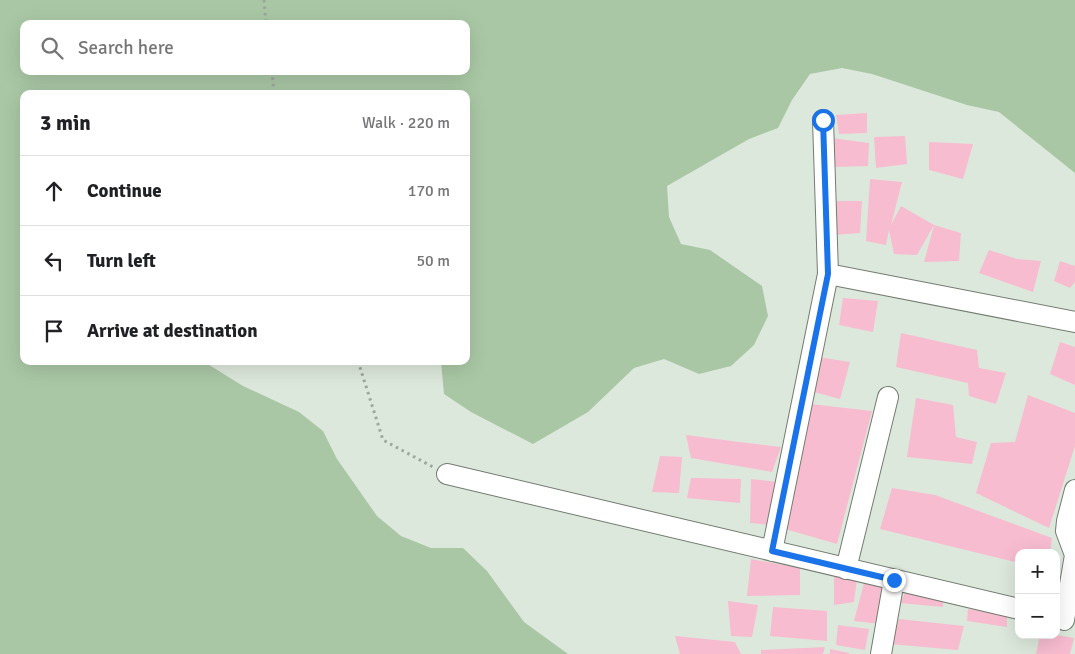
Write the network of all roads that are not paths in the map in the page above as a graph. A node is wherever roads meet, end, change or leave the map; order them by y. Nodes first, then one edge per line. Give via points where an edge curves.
1 (823, 120) dead end
2 (828, 274) junction
3 (1075, 322) edge
4 (888, 397) dead end
5 (447, 474) road end
6 (1075, 490) edge
7 (772, 551) junction
8 (846, 569) junction
9 (894, 580) junction
10 (1015, 608) edge
11 (1065, 620) edge
12 (881, 654) edge

1 - 2 street
2 - 3 street
2 - 7 street
4 - 8 street
5 - 7 street
6 - 11 street via 1066,531 1074,555
7 - 8 street
8 - 9 street
9 - 10 street
9 - 12 street

